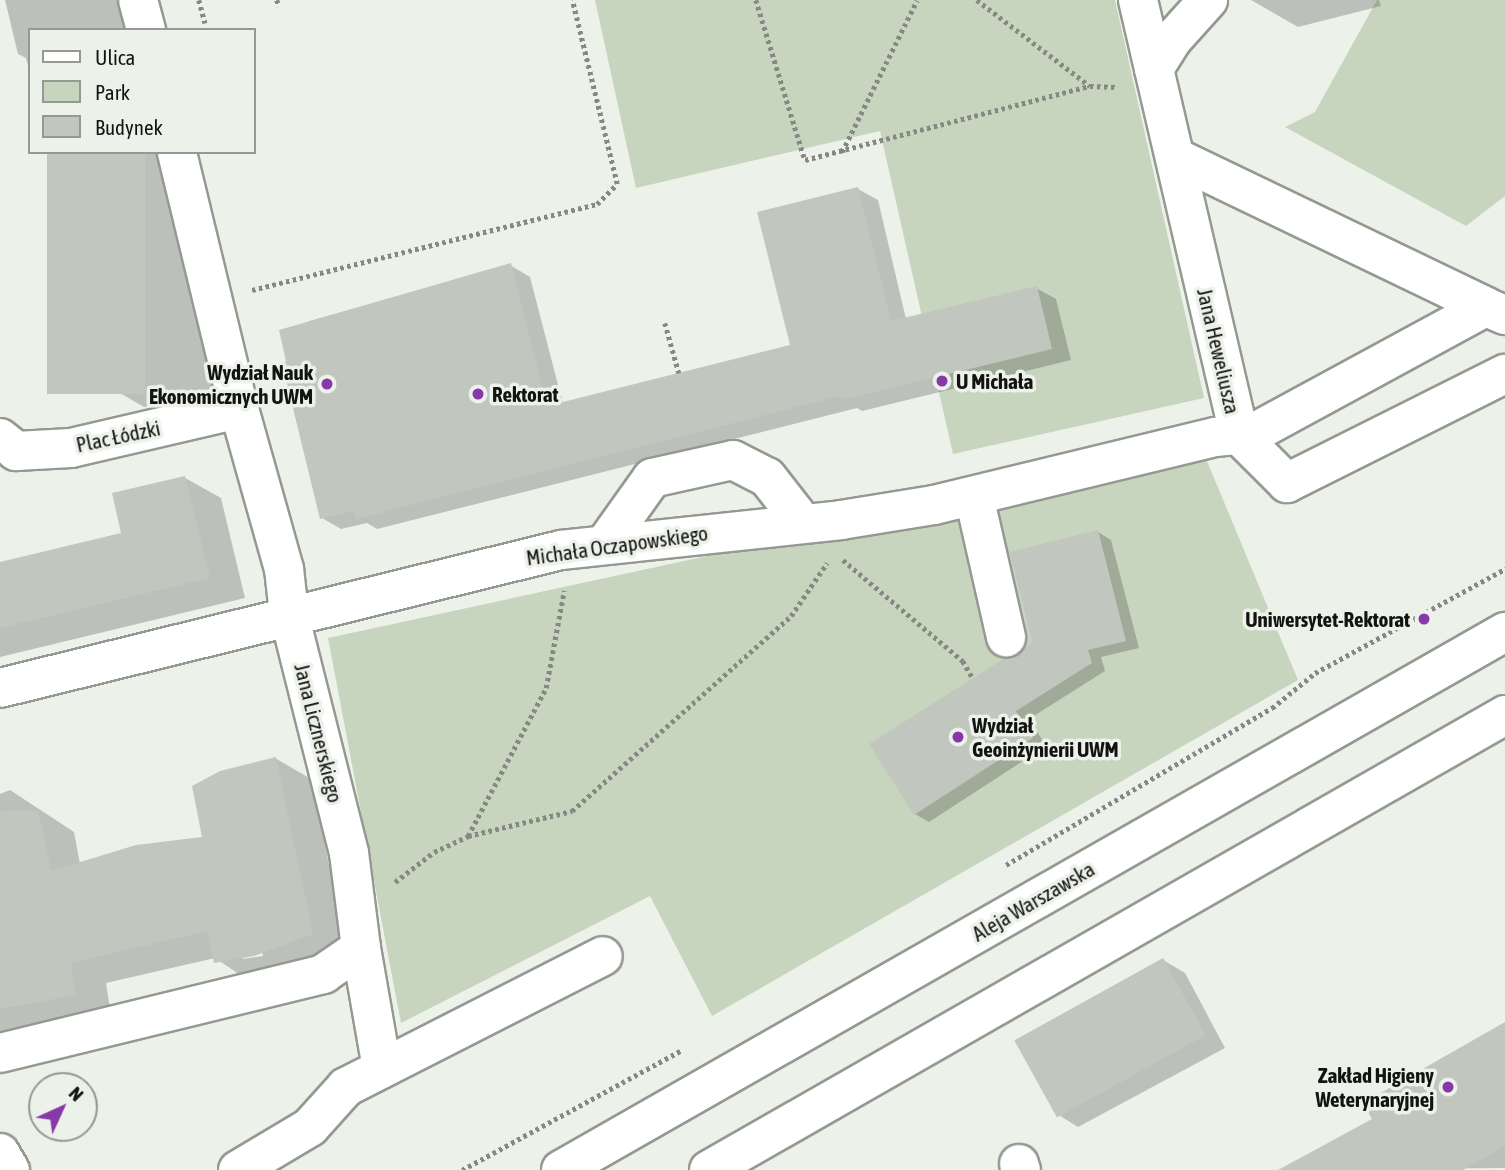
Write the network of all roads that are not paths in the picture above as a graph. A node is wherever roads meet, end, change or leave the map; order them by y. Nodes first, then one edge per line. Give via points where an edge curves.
1 (138, 0) edge
2 (1138, 0) edge
3 (1208, 0) edge
4 (145, 28) edge
5 (1139, 78) junction
6 (178, 154) edge
7 (1177, 158) junction
8 (1496, 311) edge
9 (1505, 374) edge
10 (239, 409) junction
11 (1239, 435) junction
12 (0, 439) edge
13 (974, 496) junction
14 (803, 523) junction
15 (605, 544) junction
16 (289, 614) junction
17 (1505, 632) edge
18 (1006, 638) dead end
19 (0, 688) edge
20 (1505, 716) edge
21 (361, 948) junction
22 (603, 956) dead end
23 (0, 1053) edge
24 (382, 1068) junction
25 (0, 1153) edge
26 (10, 1170) edge
27 (238, 1170) edge
28 (561, 1170) edge
29 (709, 1170) edge

1 - 4 street
2 - 5 street, Jana Heweliusza
3 - 5 street
5 - 7 street, Jana Heweliusza
6 - 10 street, Jana Licznerskiego
7 - 8 street, Jana Heweliusza
7 - 11 street, Jana Heweliusza
8 - 11 street, Jana Heweliusza via 1259,430
9 - 11 street via 1287,483
10 - 12 street, Plac Łódzki via 71,448 16,451
10 - 16 street, Jana Licznerskiego via 284,569
11 - 13 street, Michała Oczapowskiego
13 - 14 street, Michała Oczapowskiego
13 - 18 street
14 - 15 street, Michała Oczapowskiego
14 - 15 street via 767,477 733,460 652,478
15 - 16 street, Michała Oczapowskiego via 561,550
16 - 19 street, Michała Oczapowskiego
16 - 21 street, Jana Licznerskiego via 349,853
17 - 28 street, Aleja Warszawska
20 - 29 street
21 - 23 street via 323,974
21 - 24 street, Jana Licznerskiego
22 - 24 street
24 - 27 street via 346,1087 310,1128
25 - 26 street

